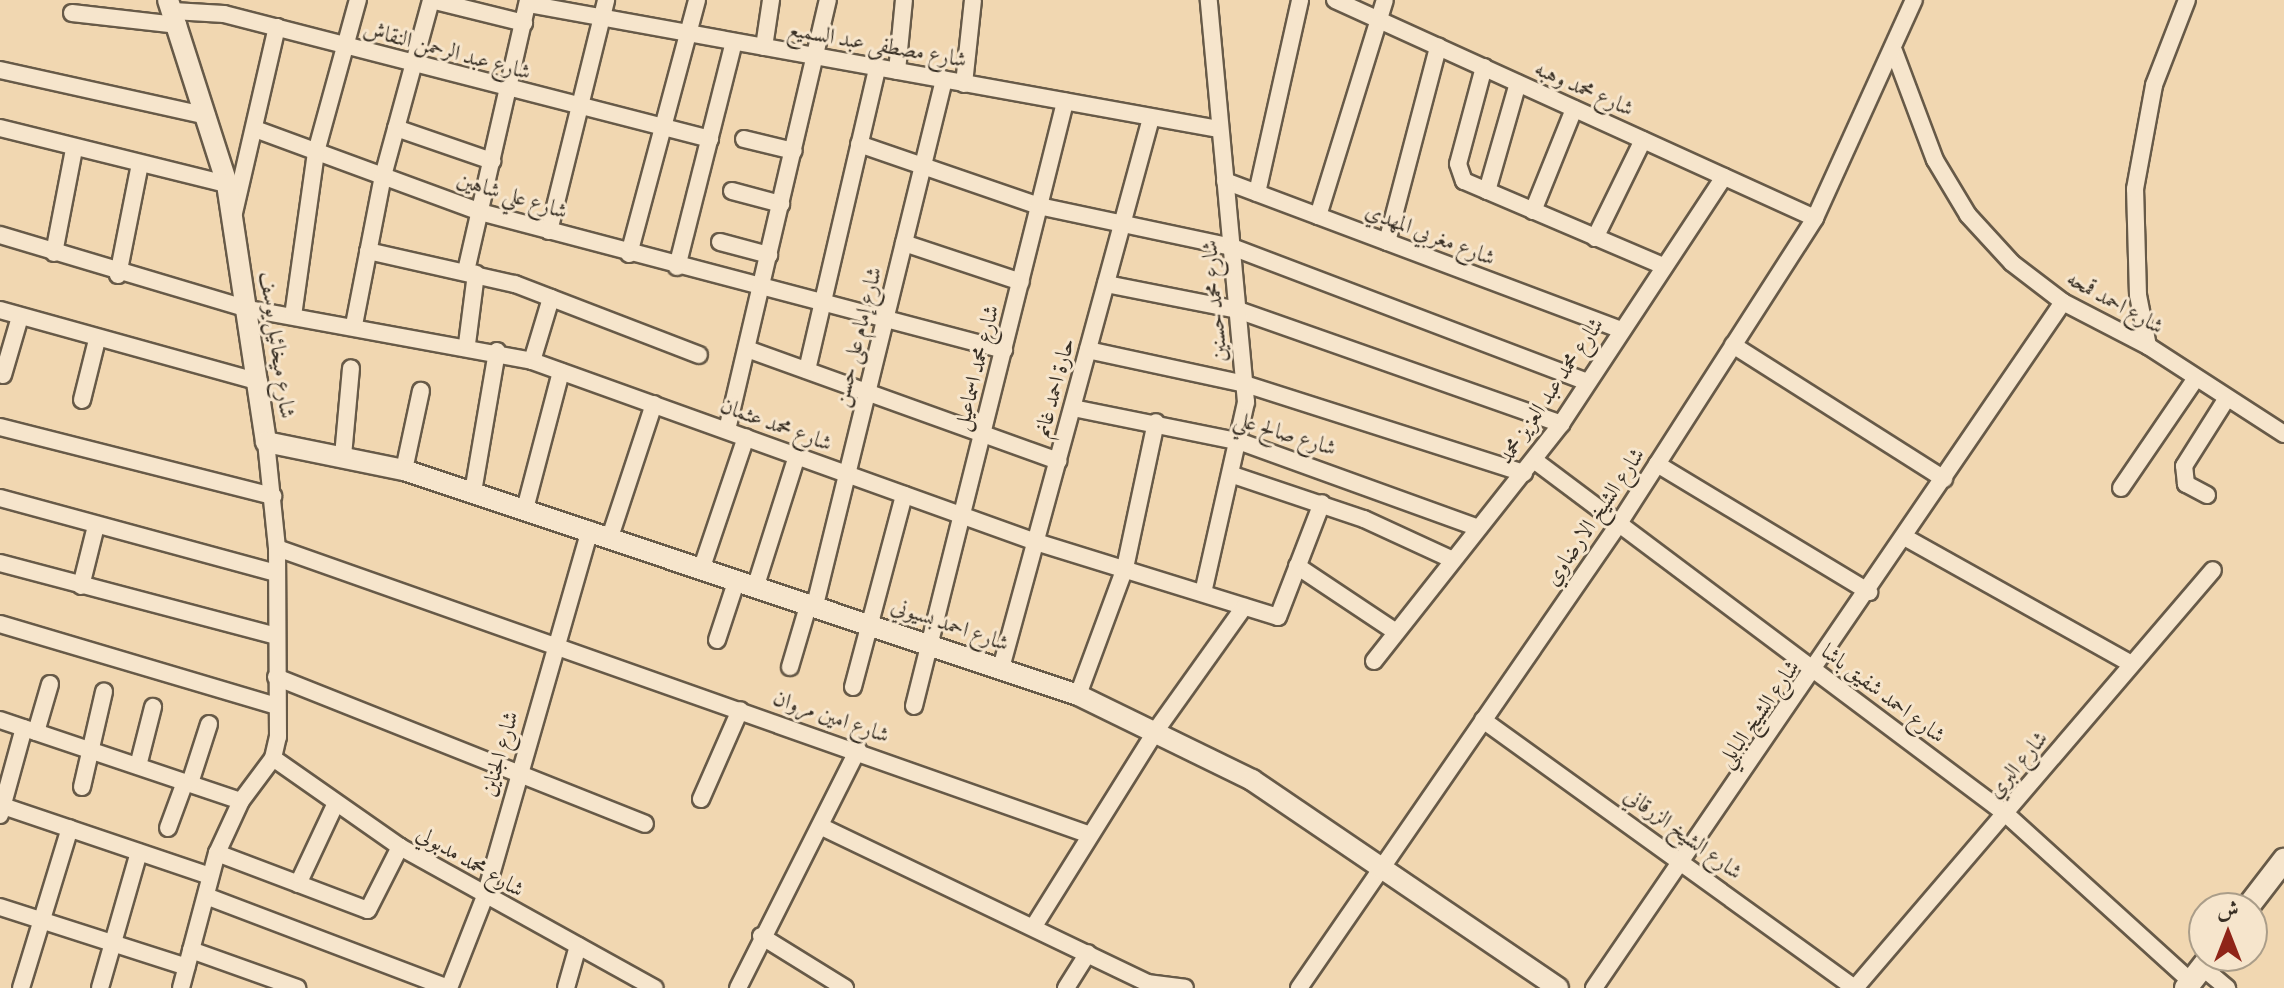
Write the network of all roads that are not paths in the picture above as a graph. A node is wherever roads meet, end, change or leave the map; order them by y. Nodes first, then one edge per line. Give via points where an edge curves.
1 (358, 0) edge
2 (431, 0) edge
3 (606, 0) edge
4 (697, 0) edge
5 (771, 0) edge
6 (828, 0) edge
7 (904, 0) edge
8 (973, 0) edge
9 (1209, 0) edge
10 (1300, 0) edge
11 (1335, 0) edge
12 (1385, 0) edge
13 (1914, 0) edge
14 (528, 2) edge
15 (2180, 2) edge
16 (173, 12) edge
17 (72, 13) dead end
18 (601, 17) junction
19 (1378, 19) junction
20 (524, 23) junction
21 (277, 27) junction
22 (689, 33) junction
23 (734, 42) junction
24 (345, 46) junction
25 (764, 47) junction
26 (1438, 47) junction
27 (1894, 51) junction
28 (817, 57) junction
29 (412, 66) junction
30 (1484, 67) junction
31 (877, 68) junction
32 (0, 70) edge
33 (897, 71) junction
34 (944, 80) junction
35 (1518, 83) junction
36 (964, 84) junction
37 (509, 91) junction
38 (1065, 102) junction
39 (579, 107) junction
40 (1574, 109) junction
41 (207, 116) junction
42 (1151, 118) junction
43 (0, 128) edge
44 (396, 128) junction
45 (664, 128) junction
46 (255, 129) junction
47 (1218, 129) junction
48 (710, 139) junction
49 (744, 139) dead end
50 (1643, 140) junction
51 (859, 144) junction
52 (74, 149) junction
53 (794, 151) junction
54 (316, 152) junction
55 (492, 161) junction
56 (140, 164) junction
57 (923, 166) junction
58 (383, 176) junction
59 (1724, 177) junction
60 (1225, 181) junction
61 (227, 184) junction
62 (732, 191) dead end
63 (1487, 191) junction
64 (1257, 193) junction
65 (781, 204) junction
66 (1039, 206) junction
67 (1533, 211) junction
68 (480, 212) junction
69 (1318, 216) junction
70 (233, 218) junction
71 (1815, 218) junction
72 (1122, 225) junction
73 (549, 231) junction
74 (0, 235) edge
75 (1595, 238) junction
76 (720, 242) dead end
77 (1387, 242) junction
78 (904, 243) junction
79 (1232, 247) junction
80 (368, 251) junction
81 (54, 253) junction
82 (629, 254) junction
83 (769, 255) junction
84 (1663, 266) junction
85 (677, 267) junction
86 (471, 272) junction
87 (118, 275) junction
88 (1021, 282) junction
89 (1106, 284) junction
90 (761, 290) junction
91 (551, 298) junction
92 (2063, 302) junction
93 (822, 306) junction
94 (249, 309) junction
95 (0, 310) edge
96 (1238, 310) junction
97 (293, 316) junction
98 (20, 317) junction
99 (885, 321) junction
100 (354, 325) junction
101 (1619, 329) junction
102 (97, 340) junction
103 (467, 344) junction
104 (1733, 345) junction
105 (2148, 346) junction
106 (747, 349) junction
107 (1004, 350) junction
108 (1088, 350) junction
109 (497, 351) junction
110 (699, 355) dead end
111 (532, 361) junction
112 (351, 368) dead end
113 (807, 370) junction
114 (561, 372) junction
115 (3, 375) dead end
116 (2196, 378) junction
117 (1585, 381) junction
118 (259, 382) junction
119 (1245, 384) junction
120 (421, 391) dead end
121 (867, 392) junction
122 (2227, 398) junction
123 (82, 400) dead end
124 (654, 404) junction
125 (1073, 408) junction
126 (1156, 422) junction
127 (1561, 424) junction
128 (0, 427) edge
129 (727, 430) junction
130 (984, 434) junction
131 (2284, 434) edge
132 (746, 437) junction
133 (266, 442) junction
134 (1241, 442) junction
135 (343, 456) junction
136 (797, 456) junction
137 (1058, 461) junction
138 (1657, 464) junction
139 (1529, 466) junction
140 (404, 470) junction
141 (847, 474) junction
142 (1233, 475) junction
143 (1944, 479) junction
144 (2121, 488) dead end
145 (473, 492) junction
146 (904, 495) junction
147 (2207, 495) dead end
148 (273, 496) junction
149 (0, 498) edge
150 (1322, 503) junction
151 (525, 509) junction
152 (963, 516) junction
153 (1618, 525) junction
154 (96, 526) junction
155 (1478, 528) junction
156 (590, 530) junction
157 (610, 537) junction
158 (1906, 538) junction
159 (1036, 542) junction
160 (277, 548) junction
161 (1453, 560) junction
162 (0, 563) edge
163 (1297, 566) junction
164 (702, 567) junction
165 (1125, 568) junction
166 (2213, 570) dead end
167 (277, 573) junction
168 (747, 582) junction
169 (81, 586) junction
170 (1869, 592) junction
171 (1203, 593) junction
172 (812, 604) junction
173 (1244, 607) junction
174 (0, 624) edge
175 (874, 624) junction
176 (1396, 632) junction
177 (276, 636) junction
178 (717, 640) dead end
179 (932, 645) junction
180 (554, 649) junction
181 (1374, 661) dead end
182 (2131, 664) junction
183 (790, 667) dead end
184 (1001, 668) junction
185 (1816, 671) junction
186 (276, 677) junction
187 (50, 684) dead end
188 (853, 687) dead end
189 (104, 692) dead end
190 (1078, 695) junction
191 (276, 706) junction
192 (914, 706) dead end
193 (153, 707) dead end
194 (740, 710) junction
195 (0, 720) edge
196 (1483, 720) junction
197 (209, 724) dead end
198 (1157, 729) junction
199 (30, 730) junction
200 (858, 749) junction
201 (90, 750) junction
202 (273, 758) junction
203 (138, 766) junction
204 (517, 773) junction
205 (188, 782) junction
206 (82, 787) dead end
207 (701, 799) dead end
208 (241, 801) junction
209 (336, 803) junction
210 (1, 808) edge
211 (2006, 814) junction
212 (645, 824) dead end
213 (822, 827) junction
214 (70, 828) junction
215 (168, 828) dead end
216 (1090, 835) junction
217 (400, 847) junction
218 (139, 852) junction
219 (217, 853) junction
220 (1684, 860) junction
221 (2284, 860) edge
222 (1382, 865) junction
223 (210, 876) junction
224 (298, 884) junction
225 (2259, 892) edge
226 (206, 896) junction
227 (485, 896) junction
228 (0, 907) edge
229 (43, 921) junction
230 (1034, 926) junction
231 (761, 936) junction
232 (114, 943) junction
233 (578, 946) junction
234 (191, 950) junction
235 (1088, 953) junction
236 (187, 967) junction
237 (2197, 973) edge
238 (21, 988) edge
239 (100, 988) edge
240 (181, 988) edge
241 (297, 988) edge
242 (449, 988) edge
243 (566, 988) edge
244 (654, 988) edge
245 (738, 988) edge
246 (845, 988) edge
247 (1066, 988) edge
248 (1185, 988) edge
249 (1299, 988) edge
250 (1558, 988) edge
251 (1594, 988) edge
252 (1854, 988) edge
253 (2227, 988) edge

1 - 24 street
2 - 20 street
2 - 29 street
3 - 18 street
4 - 22 street
5 - 25 street
6 - 28 street
7 - 33 street
8 - 36 street
9 - 47 street, شارع محمد حسنين
10 - 64 street
11 - 19 street, شارع محمد وهبه
12 - 19 street
13 - 27 street, شارع الشيخ الارضاوي
14 - 18 street, شارع مصطفى عبد السميع
14 - 20 street
15 - 105 street via 2154,85 2135,189 2138,295
16 - 17 street, شارع عبد الرحمن النقاش
16 - 21 street, شارع عبد الرحمن النقاش
16 - 41 street, شارع ميخائيل يوسف
18 - 22 street, شارع مصطفى عبد السميع
18 - 39 street
19 - 26 street, شارع محمد وهبه
19 - 69 street
20 - 37 street
21 - 24 street, شارع عبد الرحمن النقاش
21 - 46 street
22 - 23 street, شارع مصطفى عبد السميع
22 - 45 street
23 - 25 street, شارع مصطفى عبد السميع
23 - 48 street
24 - 29 street, شارع عبد الرحمن النقاش
24 - 54 street
25 - 28 street, شارع مصطفى عبد السميع
26 - 30 street, شارع محمد وهبه
26 - 77 street
27 - 71 street, شارع الشيخ الارضاوي
27 - 92 street, شارع احمد قمحه via 1935,160 1968,215 2012,263
28 - 31 street, شارع مصطفى عبد السميع
28 - 53 street
29 - 37 street, شارع عبد الرحمن النقاش
29 - 44 street
30 - 35 street, شارع محمد وهبه
30 - 63 street via 1458,164 1464,181
31 - 33 street, شارع مصطفى عبد السميع
31 - 51 street
32 - 41 street
33 - 34 street, شارع مصطفى عبد السميع
34 - 36 street, شارع مصطفى عبد السميع
34 - 57 street, شارع إمام على حسن
35 - 40 street, شارع محمد وهبه
35 - 63 street
36 - 38 street, شارع مصطفى عبد السميع
37 - 39 street, شارع عبد الرحمن النقاش
37 - 55 street
38 - 42 street, شارع مصطفى عبد السميع
38 - 66 street, شارع محمد اسماعيل
39 - 45 street, شارع عبد الرحمن النقاش
39 - 73 street
40 - 50 street, شارع محمد وهبه
40 - 67 street
41 - 61 street, شارع ميخائيل يوسف
42 - 47 street, شارع مصطفى عبد السميع
42 - 72 street, حارة احمد غانم
43 - 52 street
44 - 55 street
44 - 58 street
45 - 48 street, شارع عبد الرحمن النقاش
45 - 82 street
46 - 54 street, شارع علي شاهين
46 - 70 street
47 - 60 street, شارع محمد حسنين
48 - 85 street
49 - 53 street
50 - 59 street, شارع محمد وهبه
50 - 75 street
51 - 57 street
51 - 93 street
52 - 56 street
52 - 81 street
53 - 65 street
54 - 58 street, شارع علي شاهين
54 - 97 street
55 - 68 street
56 - 61 street
56 - 87 street
57 - 66 street
57 - 78 street, شارع إمام على حسن
58 - 68 street, شارع علي شاهين
58 - 80 street
59 - 71 street, شارع محمد وهبه
59 - 84 street, شارع محمد عبد العزيز محمد
60 - 64 street, شارع مغربي المهدي
60 - 79 street, شارع محمد حسنين
61 - 70 street, شارع ميخائيل يوسف
62 - 65 street
63 - 67 street
64 - 69 street, شارع مغربي المهدي
65 - 83 street
66 - 72 street
66 - 88 street, شارع محمد اسماعيل
67 - 75 street
68 - 73 street, شارع علي شاهين
68 - 86 street
69 - 77 street, شارع مغربي المهدي
70 - 94 street, شارع ميخائيل يوسف
71 - 104 street, شارع الشيخ الارضاوي
72 - 79 street
72 - 89 street, حارة احمد غانم
73 - 82 street, شارع علي شاهين
74 - 81 street, شارع محمد عثمان
75 - 84 street
76 - 83 street
77 - 101 street, شارع مغربي المهدي
78 - 88 street
78 - 99 street, شارع إمام على حسن
79 - 96 street, شارع محمد حسنين
79 - 117 street
80 - 86 street
80 - 100 street
81 - 87 street, شارع محمد عثمان
82 - 85 street, شارع علي شاهين
83 - 90 street
84 - 101 street, شارع محمد عبد العزيز محمد
85 - 90 street, شارع علي شاهين
86 - 91 street
86 - 103 street
87 - 94 street, شارع محمد عثمان
88 - 107 street, شارع محمد اسماعيل
89 - 96 street
89 - 108 street, حارة احمد غانم
90 - 93 street, شارع علي شاهين
90 - 106 street
91 - 110 street
91 - 111 street
92 - 105 street, شارع احمد قمحه
92 - 143 street, شارع الشيخ البابلي
93 - 99 street, شارع علي شاهين
93 - 113 street
94 - 97 street, شارع محمد عثمان
94 - 118 street, شارع ميخائيل يوسف
95 - 98 street
96 - 119 street, شارع محمد حسنين
96 - 127 street
97 - 100 street, شارع محمد عثمان
98 - 102 street
98 - 115 street
99 - 107 street, شارع علي شاهين
99 - 121 street, شارع إمام على حسن
100 - 103 street, شارع محمد عثمان
101 - 117 street, شارع محمد عبد العزيز محمد
102 - 118 street
102 - 123 street
103 - 109 street, شارع محمد عثمان
104 - 138 street, شارع الشيخ الارضاوي
104 - 143 street
105 - 116 street, شارع احمد قمحه
106 - 113 street
106 - 129 street
107 - 130 street, شارع محمد اسماعيل
108 - 119 street
108 - 125 street, حارة احمد غانم
109 - 111 street, شارع محمد عثمان
109 - 145 street
111 - 114 street, شارع محمد عثمان
112 - 135 street
113 - 121 street
114 - 124 street, شارع محمد عثمان
114 - 151 street
116 - 122 street, شارع احمد قمحه
116 - 144 street
117 - 127 street, شارع محمد عبد العزيز محمد
118 - 133 street, شارع ميخائيل يوسف
119 - 134 street, شارع محمد حسنين
119 - 139 street
120 - 140 street
121 - 130 street
121 - 141 street, شارع إمام على حسن
122 - 131 street, شارع احمد قمحه
122 - 147 street via 2184,466 2186,484
124 - 129 street, شارع محمد عثمان
124 - 157 street
125 - 126 street, شارع صالح علي
125 - 137 street, حارة احمد غانم
126 - 134 street, شارع صالح علي
126 - 165 street
127 - 139 street, شارع محمد عبد العزيز محمد
128 - 148 street
129 - 132 street, شارع محمد عثمان
130 - 137 street
130 - 152 street, شارع محمد اسماعيل
132 - 136 street, شارع محمد عثمان
132 - 164 street
133 - 135 street, شارع احمد بسيوني
133 - 148 street, شارع ميخائيل يوسف
134 - 142 street, شارع محمد حسنين
134 - 155 street, شارع صالح علي
135 - 140 street, شارع احمد بسيوني
136 - 141 street, شارع محمد عثمان
136 - 168 street
137 - 159 street, حارة احمد غانم
138 - 153 street, شارع الشيخ الارضاوي
138 - 170 street
139 - 153 street, شارع احمد شفيق باشا
139 - 155 street, شارع محمد عبد العزيز محمد
140 - 145 street, شارع احمد بسيوني
141 - 146 street, شارع محمد عثمان
141 - 172 street, شارع إمام على حسن
142 - 150 street
142 - 171 street, شارع محمد حسنين
143 - 158 street, شارع الشيخ البابلي
145 - 151 street, شارع احمد بسيوني
146 - 152 street, شارع محمد عثمان
146 - 175 street
148 - 160 street, شارع ميخائيل يوسف
149 - 154 street
150 - 161 street
150 - 163 street
151 - 156 street, شارع احمد بسيوني
152 - 159 street, شارع محمد عثمان
152 - 179 street, شارع محمد اسماعيل
153 - 185 street, شارع احمد شفيق باشا
153 - 196 street, شارع الشيخ الارضاوي
154 - 167 street
154 - 169 street
155 - 161 street, شارع محمد عبد العزيز محمد
156 - 157 street, شارع احمد بسيوني
156 - 180 street, شارع الجناين
157 - 164 street, شارع احمد بسيوني
158 - 170 street, شارع الشيخ البابلي
158 - 182 street
159 - 165 street, شارع محمد عثمان
159 - 184 street, حارة احمد غانم
160 - 167 street, شارع ميخائيل يوسف
160 - 180 street, شارع امين مروان
161 - 176 street, شارع محمد عبد العزيز محمد
162 - 169 street
163 - 173 street, شارع محمد عثمان via 1278,617
163 - 176 street
164 - 168 street, شارع احمد بسيوني
165 - 171 street, شارع محمد عثمان
165 - 190 street
166 - 182 street, شارع البري
167 - 177 street, شارع ميخائيل يوسف
168 - 172 street, شارع احمد بسيوني
168 - 178 street
169 - 177 street
170 - 185 street, شارع الشيخ البابلي
171 - 173 street, شارع محمد عثمان
172 - 175 street, شارع احمد بسيوني
172 - 183 street, شارع إمام على حسن
173 - 198 street
174 - 191 street
175 - 179 street, شارع احمد بسيوني
175 - 188 street
176 - 181 street, شارع محمد عبد العزيز محمد
177 - 186 street, شارع ميخائيل يوسف
179 - 184 street, شارع احمد بسيوني
179 - 192 street, شارع محمد اسماعيل
180 - 194 street, شارع امين مروان
180 - 204 street, شارع الجناين
182 - 211 street, شارع البري
184 - 190 street, شارع احمد بسيوني
185 - 211 street, شارع احمد شفيق باشا
185 - 220 street, شارع الشيخ البابلي
186 - 191 street, شارع ميخائيل يوسف
186 - 204 street
187 - 199 street
189 - 201 street
190 - 198 street, شارع احمد بسيوني
191 - 202 street, شارع ميخائيل يوسف
193 - 203 street
194 - 200 street, شارع امين مروان
194 - 207 street
195 - 199 street
196 - 220 street, شارع الشيخ الزرقاني
196 - 222 street, شارع الشيخ الارضاوي
197 - 205 street
198 - 216 street
198 - 222 street, شارع احمد بسيوني
199 - 201 street
199 - 210 street
200 - 213 street
200 - 216 street, شارع امين مروان
201 - 203 street
201 - 206 street
202 - 208 street
202 - 209 street, شارع محمد مدبولي
203 - 205 street
204 - 212 street
204 - 227 street, شارع الجناين
205 - 208 street
205 - 215 street
208 - 219 street
209 - 217 street, شارع محمد مدبولي
209 - 224 street
210 - 214 street
211 - 237 street, شارع احمد شفيق باشا
211 - 252 street, شارع البري
213 - 230 street
213 - 231 street
214 - 218 street
214 - 229 street
216 - 230 street
217 - 224 street via 368,910
217 - 227 street, شارع محمد مدبولي
218 - 223 street
218 - 232 street
219 - 223 street
219 - 224 street
220 - 251 street, شارع الشيخ البابلي
220 - 252 street, شارع الشيخ الزرقاني
221 - 225 main road
222 - 249 street, شارع الشيخ الارضاوي
222 - 250 street, شارع احمد بسيوني
223 - 226 street
226 - 234 street
226 - 242 street
227 - 233 street, شارع محمد مدبولي
227 - 242 street, شارع الجناين
228 - 229 street
229 - 232 street
229 - 238 street
230 - 235 street
231 - 245 street
231 - 246 street
232 - 236 street
232 - 239 street
233 - 243 street
233 - 244 street, شارع محمد مدبولي
234 - 236 street
234 - 241 street
235 - 247 street
235 - 248 street via 1147,983
236 - 240 street
237 - 253 street, شارع احمد شفيق باشا

